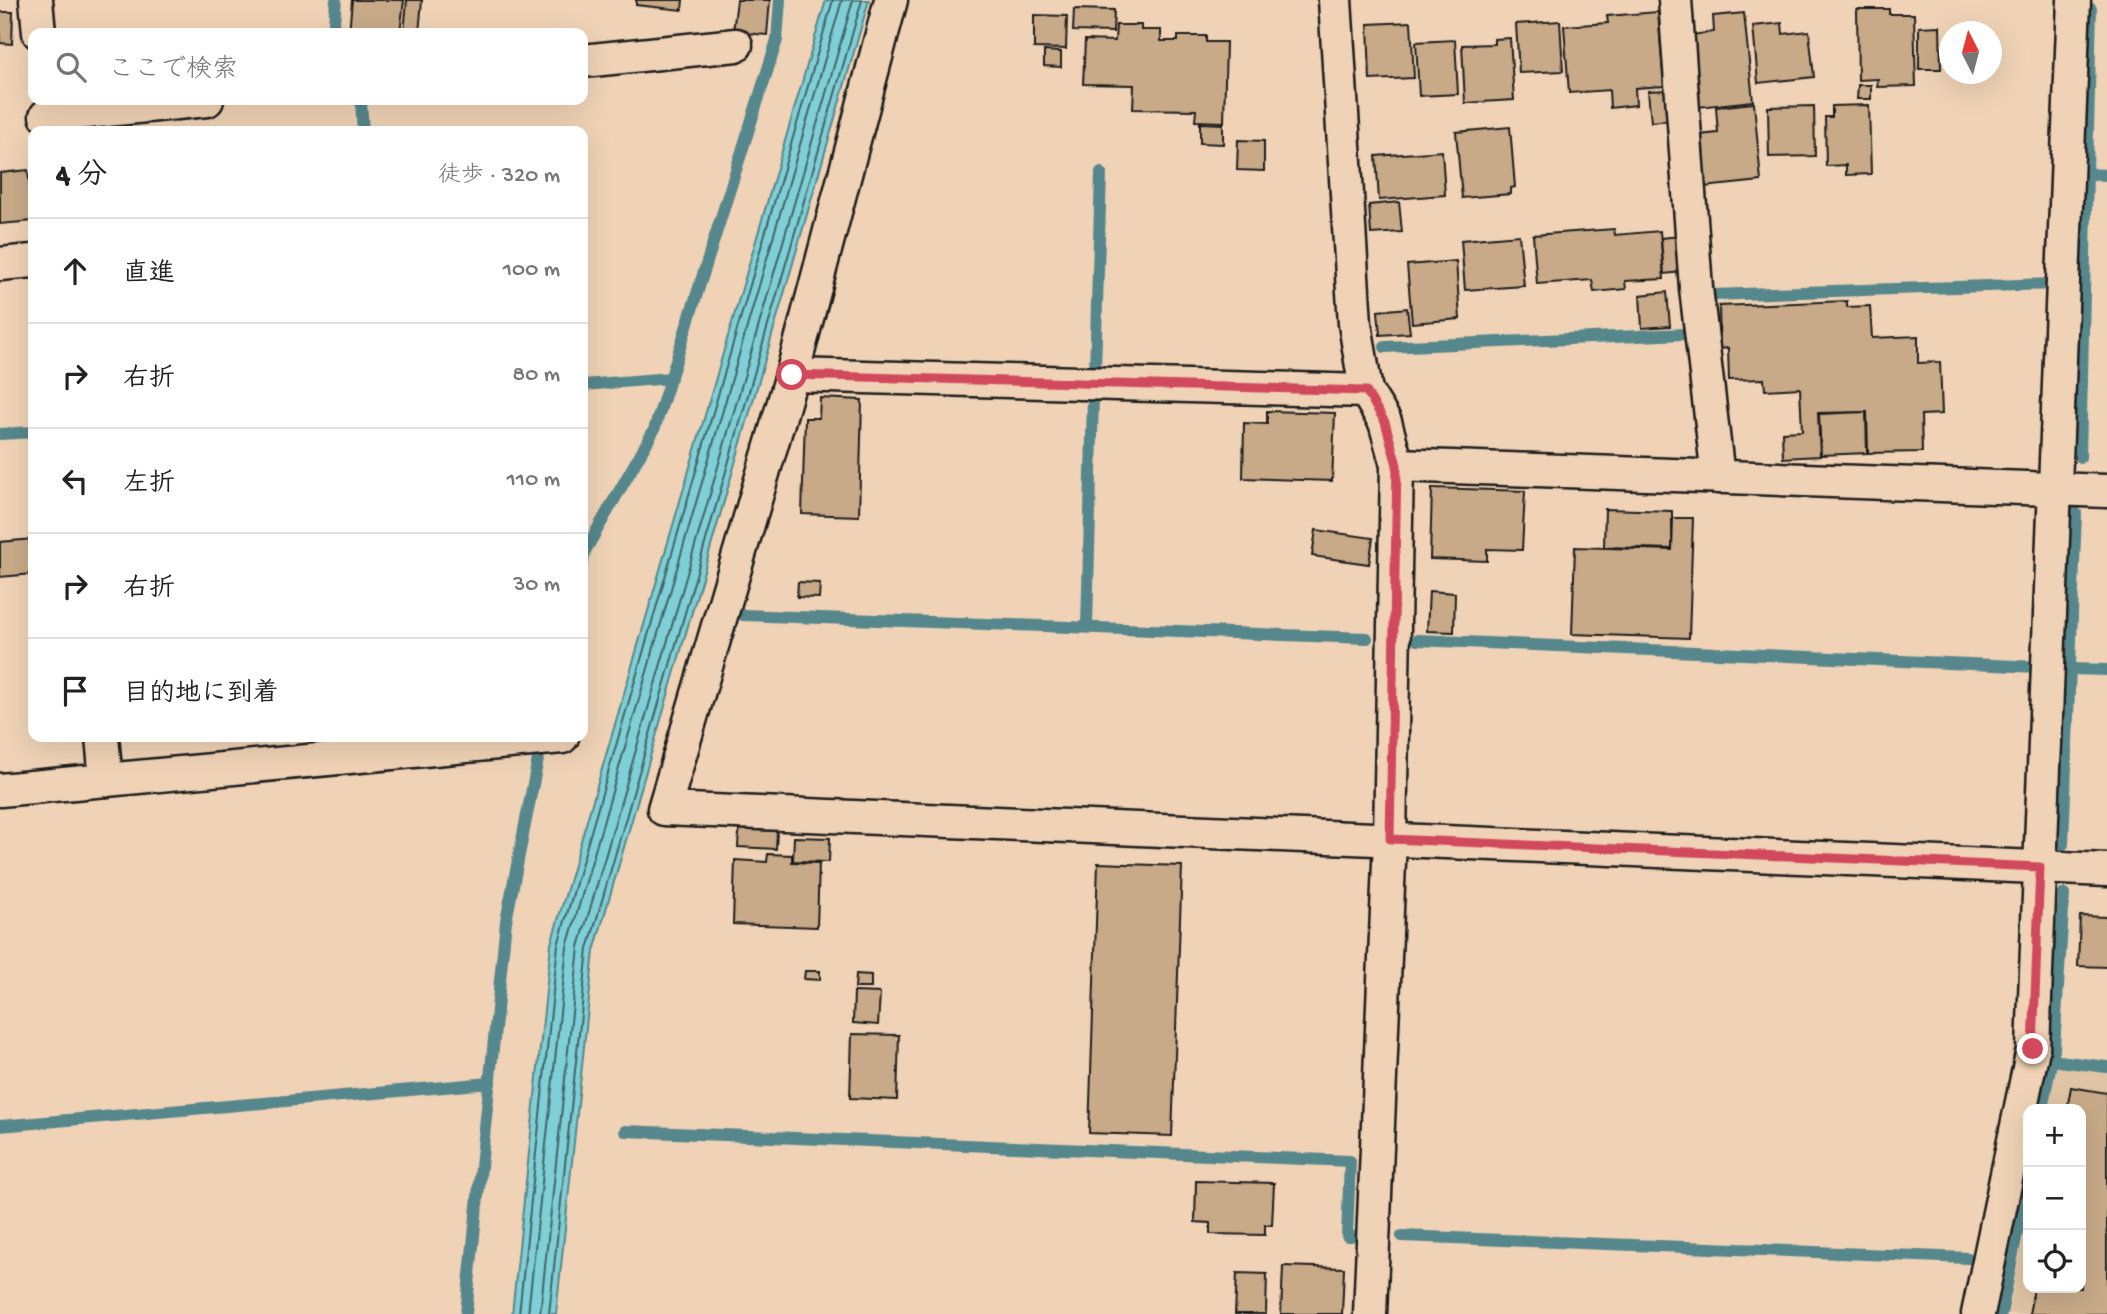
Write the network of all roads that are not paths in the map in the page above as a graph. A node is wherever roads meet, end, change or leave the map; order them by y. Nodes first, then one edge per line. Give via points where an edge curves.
1 (36, 0) edge
2 (891, 0) edge
3 (1329, 0) edge
4 (1335, 0) edge
5 (1349, 0) edge
6 (1675, 0) edge
7 (2074, 0) edge
8 (39, 28) edge
9 (736, 45) dead end
10 (588, 60) edge
11 (157, 105) edge
12 (46, 116) edge
13 (28, 261) edge
14 (0, 264) edge
15 (792, 375) junction
16 (1366, 391) junction
17 (1397, 465) junction
18 (1718, 477) junction
19 (2056, 489) junction
20 (2107, 491) edge
21 (102, 742) edge
22 (509, 742) edge
23 (106, 780) junction
24 (0, 790) edge
25 (1390, 839) junction
26 (2040, 867) junction
27 (2107, 870) edge
28 (1370, 1314) edge
29 (1978, 1314) edge

1 - 8 street
2 - 15 street
3 - 4 street
4 - 5 street
4 - 16 street via 1355,324
6 - 18 street via 1696,288
7 - 19 street
9 - 10 street
11 - 12 street
13 - 14 street
15 - 16 street
15 - 25 street via 664,809
16 - 17 street via 1385,422
17 - 18 street
17 - 25 street
18 - 19 street
19 - 20 street
19 - 26 street
21 - 23 street
22 - 23 street
23 - 24 street
25 - 26 street
25 - 28 street
26 - 27 street
26 - 29 street via 2033,1049

